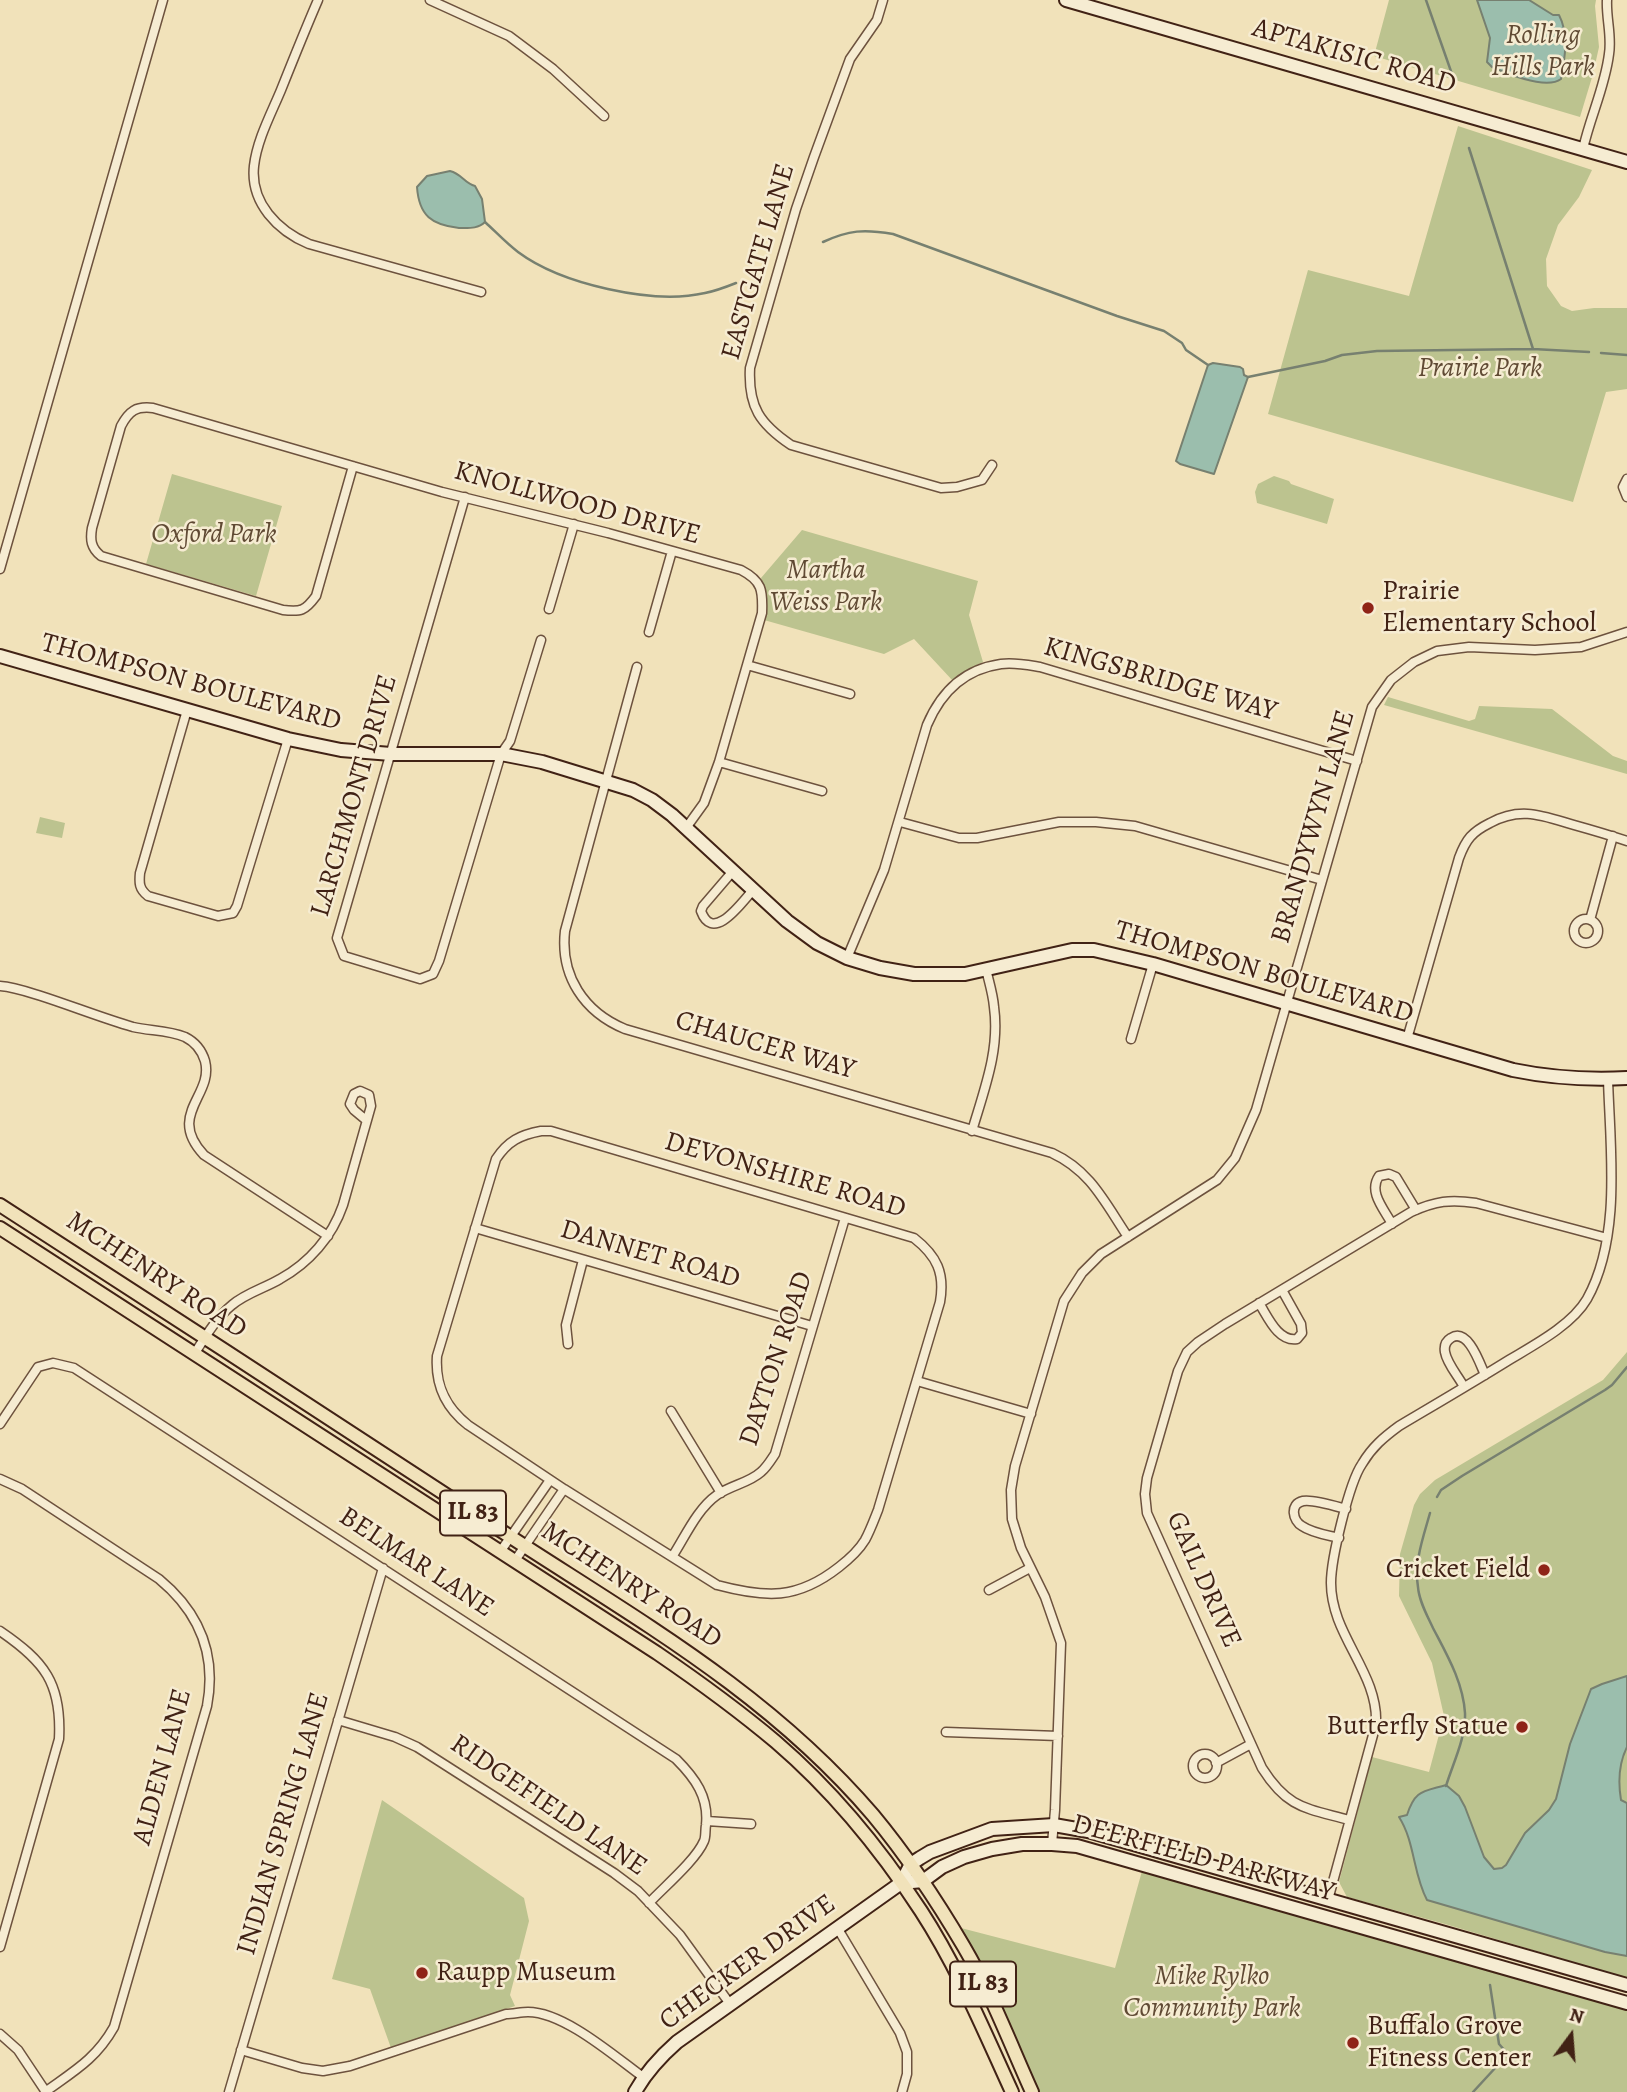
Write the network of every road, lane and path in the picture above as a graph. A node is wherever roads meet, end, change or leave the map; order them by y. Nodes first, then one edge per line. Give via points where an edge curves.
1 (163, 0) edge
2 (318, 0) edge
3 (430, 0) edge
4 (883, 0) edge
5 (1066, 0) edge
6 (1607, 0) edge
7 (443, 2) edge
8 (604, 116) dead end
9 (1583, 149) junction
10 (1627, 162) edge
11 (481, 292) dead end
12 (992, 465) dead end
13 (353, 466) junction
14 (1627, 480) edge
15 (464, 497) junction
16 (1627, 497) edge
17 (574, 524) junction
18 (672, 551) junction
19 (0, 569) edge
20 (550, 609) dead end
21 (649, 632) dead end
22 (1627, 632) edge
23 (541, 640) dead end
24 (0, 656) edge
25 (747, 665) junction
26 (637, 667) dead end
27 (850, 694) dead end
28 (187, 710) junction
29 (288, 739) junction
30 (391, 754) junction
31 (501, 754) junction
32 (1357, 761) junction
33 (719, 762) junction
34 (606, 780) junction
35 (822, 791) dead end
36 (900, 822) junction
37 (686, 828) junction
38 (1613, 836) junction
39 (1627, 841) edge
40 (733, 871) junction
41 (1322, 880) junction
42 (753, 890) junction
43 (1590, 920) dead end
44 (847, 958) junction
45 (1153, 964) junction
46 (986, 969) junction
47 (0, 986) edge
48 (1286, 1003) junction
49 (1131, 1039) dead end
50 (1407, 1039) junction
51 (1627, 1078) edge
52 (1608, 1079) junction
53 (366, 1120) dead end
54 (972, 1131) junction
55 (0, 1205) edge
56 (1416, 1210) junction
57 (845, 1218) junction
58 (1392, 1224) junction
59 (0, 1228) edge
60 (475, 1228) junction
61 (328, 1236) junction
62 (1128, 1237) junction
63 (1607, 1238) junction
64 (583, 1260) junction
65 (1282, 1290) junction
66 (1259, 1303) junction
67 (812, 1326) junction
68 (205, 1337) junction
69 (568, 1344) dead end
70 (195, 1353) junction
71 (1485, 1375) junction
72 (917, 1381) junction
73 (1464, 1387) junction
74 (671, 1411) dead end
75 (1031, 1414) junction
76 (0, 1424) edge
77 (0, 1479) edge
78 (550, 1480) junction
79 (564, 1489) junction
80 (721, 1493) junction
81 (1346, 1509) junction
82 (511, 1537) junction
83 (1339, 1538) junction
84 (524, 1546) junction
85 (500, 1552) junction
86 (672, 1557) junction
87 (514, 1562) junction
88 (1031, 1568) junction
89 (383, 1569) junction
90 (989, 1590) dead end
91 (0, 1631) edge
92 (338, 1720) junction
93 (946, 1732) dead end
94 (1058, 1736) junction
95 (1251, 1744) junction
96 (1216, 1763) dead end
97 (1349, 1819) junction
98 (706, 1821) junction
99 (751, 1824) dead end
100 (1054, 1825) junction
101 (1052, 1844) junction
102 (911, 1864) junction
103 (923, 1881) junction
104 (901, 1883) junction
105 (1328, 1900) junction
106 (649, 1903) junction
107 (838, 1928) junction
108 (0, 1947) edge
109 (1627, 1986) edge
110 (1627, 2003) edge
111 (730, 2004) junction
112 (0, 2034) edge
113 (242, 2050) junction
114 (643, 2077) junction
115 (46, 2092) edge
116 (229, 2092) edge
117 (635, 2092) edge
118 (902, 2092) edge
119 (1012, 2092) edge
120 (1032, 2092) edge

1 - 19 street
2 - 11 street via 254,165 265,211 284,231 309,244
3 - 7 street
4 - 12 street, EASTGATE LANE via 877,20 850,60 796,209 750,368 753,404 772,432 791,445 941,488 982,480
5 - 9 main road, APTAKISIC ROAD
6 - 9 street via 1611,38 1606,73
7 - 8 street via 525,47
9 - 10 main road, APTAKISIC ROAD
13 - 13 street, KNOLLWOOD DRIVE via 141,407 121,426 90,540 101,556 299,612 316,596
13 - 15 street, KNOLLWOOD DRIVE
14 - 16 street via 1623,487
15 - 17 street, KNOLLWOOD DRIVE
15 - 30 street, LARCHMONT DRIVE
17 - 18 street, KNOLLWOOD DRIVE
17 - 20 street
18 - 21 street
18 - 25 street, KNOLLWOOD DRIVE via 741,570 758,583 763,594 762,613
22 - 32 street, BRANDYWYN LANE via 1581,647 1469,647 1437,652 1414,662 1391,680 1372,708
23 - 31 street via 510,741
24 - 28 main road, THOMPSON BOULEVARD
25 - 27 street
25 - 33 street, KNOLLWOOD DRIVE
26 - 34 street, CHAUCER WAY
28 - 29 main road, THOMPSON BOULEVARD
28 - 29 street via 140,873 139,883 148,896 218,916 233,913
29 - 30 main road, THOMPSON BOULEVARD
30 - 31 main road, THOMPSON BOULEVARD
30 - 31 street, LARCHMONT DRIVE via 337,938 344,956 420,979 433,974 439,961
31 - 34 main road, THOMPSON BOULEVARD
32 - 36 street, KINGSBRIDGE WAY via 1040,667 1002,664 965,677 934,707
32 - 41 street, BRANDYWYN LANE
33 - 35 street
33 - 37 street, KNOLLWOOD DRIVE via 704,803
34 - 37 main road, THOMPSON BOULEVARD via 652,800
34 - 54 street, CHAUCER WAY via 564,944 574,986 589,1006 625,1029
36 - 41 street via 968,838 1059,822 1135,826
36 - 44 street, KINGSBRIDGE WAY
37 - 40 main road, THOMPSON BOULEVARD
38 - 39 street
38 - 43 street
38 - 50 street via 1518,813 1476,830 1459,858
40 - 42 main road, THOMPSON BOULEVARD
40 - 42 street via 703,906 706,920 713,924 727,918
41 - 48 street, BRANDYWYN LANE
42 - 44 main road, THOMPSON BOULEVARD via 817,943
44 - 46 main road, THOMPSON BOULEVARD via 914,974 965,974
45 - 46 main road, THOMPSON BOULEVARD via 1094,950 1072,950
45 - 48 main road, THOMPSON BOULEVARD
45 - 49 street
46 - 54 street via 995,1040
47 - 61 street via 192,1042 202,1053 206,1069 190,1116 195,1145
48 - 50 main road, THOMPSON BOULEVARD
48 - 62 street, BRANDYWYN LANE via 1256,1110 1235,1158 1217,1180
50 - 52 main road, THOMPSON BOULEVARD via 1541,1076
51 - 52 main road, THOMPSON BOULEVARD
52 - 63 street via 1611,1189
53 - 61 street via 343,1205
54 - 62 street, CHAUCER WAY via 1068,1161 1093,1183
55 - 68 main road, MCHENRY ROAD / IL 83
56 - 58 street, GAIL DRIVE
56 - 58 street via 1396,1177 1379,1176 1374,1192
56 - 63 street, GAIL DRIVE via 1434,1202 1476,1203
57 - 60 street, DEVONSHIRE ROAD via 541,1131 517,1137 502,1150
57 - 67 street, DAYTON ROAD
57 - 72 street, DEVONSHIRE ROAD via 915,1238 928,1249 941,1274 940,1302
58 - 65 street, GAIL DRIVE
59 - 70 main road, MCHENRY ROAD / IL 83
60 - 64 street, DANNET ROAD
60 - 78 street, DEVONSHIRE ROAD via 437,1356 437,1382 458,1418
61 - 68 street via 300,1266 231,1306
62 - 75 street, BRANDYWYN LANE via 1101,1254 1064,1301
63 - 71 street via 1586,1301 1559,1329
64 - 67 street, DANNET ROAD
64 - 69 street via 566,1325
65 - 66 street, GAIL DRIVE
65 - 66 street via 1301,1324 1297,1339 1281,1336
66 - 95 street, GAIL DRIVE via 1187,1352 1145,1494 1147,1513
67 - 80 street, DAYTON ROAD via 775,1454 762,1471
68 - 70 street
68 - 82 main road, MCHENRY ROAD / IL 83
70 - 85 main road, MCHENRY ROAD / IL 83
71 - 73 street
71 - 73 street via 1470,1343 1455,1335 1448,1339 1445,1355
72 - 75 street
72 - 86 street, DEVONSHIRE ROAD via 878,1510 864,1541 821,1581 795,1592 743,1592 717,1585
73 - 81 street via 1379,1441 1360,1465
74 - 80 street
75 - 88 street, BRANDYWYN LANE via 1011,1490 1012,1518
76 - 89 street, BELMAR LANE via 38,1367 53,1363 74,1368
77 - 115 street, ALDEN LANE via 33,1496 171,1589 194,1617 209,1658 207,1706 114,2027 91,2059
78 - 79 street, DEVONSHIRE ROAD
78 - 82 street
79 - 84 street
79 - 86 street, DEVONSHIRE ROAD
80 - 86 street, DAYTON ROAD via 703,1508
81 - 83 street
81 - 83 street via 1306,1501 1298,1503 1293,1513 1301,1526
82 - 84 main road, MCHENRY ROAD / IL 83
82 - 85 street
83 - 97 street via 1332,1568 1333,1603 1377,1709
84 - 87 street
84 - 102 main road, MCHENRY ROAD / IL 83 via 695,1656 760,1704 839,1778
85 - 87 main road, MCHENRY ROAD / IL 83
87 - 104 main road, MCHENRY ROAD / IL 83 via 657,1653 779,1744 827,1792
88 - 90 street
88 - 94 street, BRANDYWYN LANE via 1060,1643
89 - 92 street, INDIAN SPRING LANE
89 - 98 street, BELMAR LANE via 676,1759 700,1788
91 - 108 street via 26,1649 43,1669 60,1714 59,1739
92 - 106 street, RIDGEFIELD LANE via 417,1747 614,1874
92 - 113 street, INDIAN SPRING LANE
93 - 94 street
94 - 100 street, BRANDYWYN LANE
95 - 96 street
95 - 97 street, GAIL DRIVE via 1283,1796 1299,1806
97 - 105 street
98 - 99 street
98 - 106 street, BELMAR LANE via 704,1841
100 - 101 street, BRANDYWYN LANE
100 - 102 main road, DEERFIELD PARKWAY via 992,1829
100 - 105 main road, DEERFIELD PARKWAY via 1088,1830
101 - 103 main road, DEERFIELD PARKWAY via 1022,1844 964,1857
101 - 110 main road, DEERFIELD PARKWAY via 1077,1846
102 - 103 main road, MCHENRY ROAD / IL 83
102 - 104 main road
103 - 104 main road, DEERFIELD PARKWAY
103 - 120 main road, MCHENRY ROAD / IL 83 via 988,1992
104 - 107 main road, CHECKER DRIVE
104 - 119 main road, MCHENRY ROAD / IL 83 via 965,1989
105 - 109 main road, DEERFIELD PARKWAY
106 - 111 street, RIDGEFIELD LANE via 680,1935
107 - 111 main road, CHECKER DRIVE
107 - 118 street via 900,2033 907,2052
111 - 114 main road, CHECKER DRIVE via 677,2042
112 - 115 street via 18,2050
113 - 114 street via 323,2071 506,2014 528,2012 564,2022
113 - 116 street, INDIAN SPRING LANE
114 - 117 main road, CHECKER DRIVE

